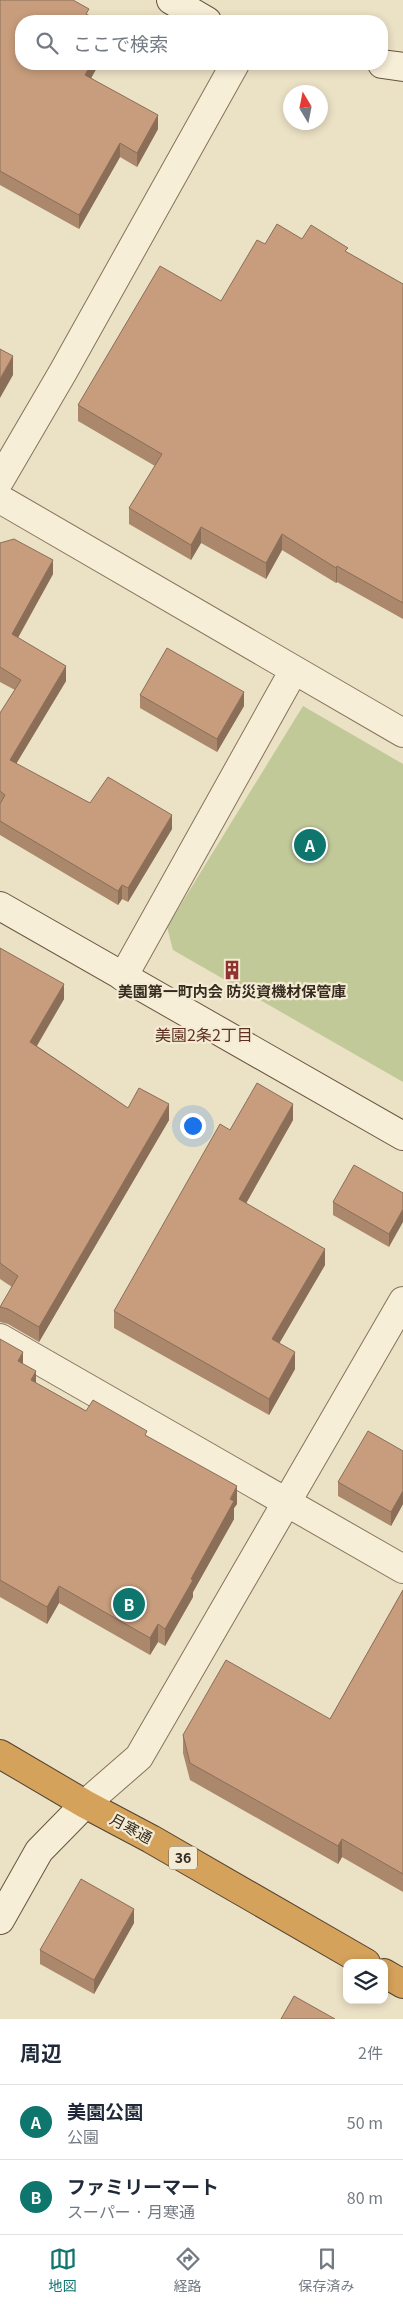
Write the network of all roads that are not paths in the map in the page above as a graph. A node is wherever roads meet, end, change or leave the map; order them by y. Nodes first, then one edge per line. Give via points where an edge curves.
1 (171, 0) edge
2 (197, 15) edge
3 (388, 65) edge
4 (403, 67) edge
5 (232, 70) edge
6 (0, 480) edge
7 (0, 498) edge
8 (294, 670) junction
9 (403, 733) edge
10 (0, 906) edge
11 (123, 976) junction
12 (403, 1136) edge
13 (403, 1301) edge
14 (0, 1338) edge
15 (287, 1502) junction
16 (403, 1569) edge
17 (0, 1754) edge
18 (85, 1804) junction
19 (0, 1920) edge
20 (359, 1959) edge
21 (388, 1975) edge
22 (403, 1984) edge

1 - 2 street
3 - 4 street
5 - 6 street
7 - 8 street
8 - 9 street
8 - 11 street
10 - 11 street
11 - 12 street
13 - 15 street
14 - 15 street
15 - 16 street
15 - 18 street via 139,1758
17 - 18 highway, 月寒通 / 36
18 - 19 street via 39,1852
18 - 20 highway, 月寒通 / 36
21 - 22 highway

